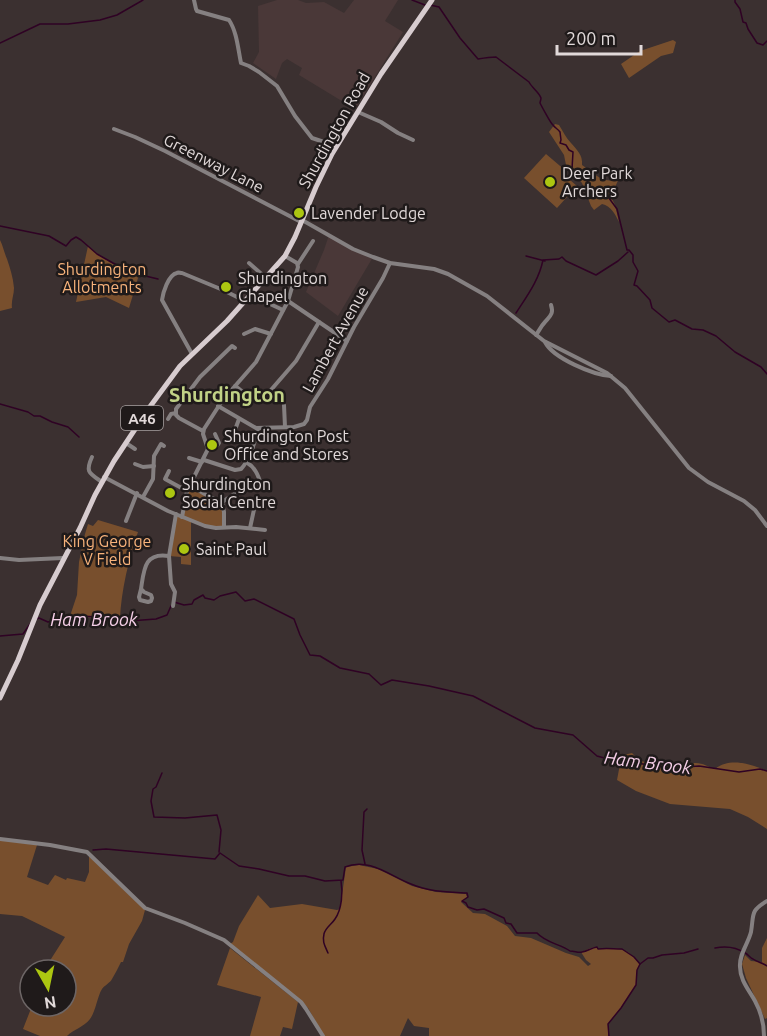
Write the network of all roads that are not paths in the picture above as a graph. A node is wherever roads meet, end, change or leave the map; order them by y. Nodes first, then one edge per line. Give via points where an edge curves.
1 (194, 0) edge
2 (432, 0) edge
3 (358, 112) junction
4 (114, 129) dead end
5 (413, 140) dead end
6 (337, 147) junction
7 (302, 221) junction
8 (313, 241) dead end
9 (285, 256) junction
10 (249, 263) dead end
11 (390, 263) junction
12 (297, 265) junction
13 (266, 278) junction
14 (245, 301) junction
15 (288, 301) junction
16 (270, 304) dead end
17 (551, 305) dead end
18 (283, 310) junction
19 (319, 322) junction
20 (244, 334) dead end
21 (271, 334) junction
22 (536, 335) junction
23 (347, 341) junction
24 (544, 341) junction
25 (232, 346) dead end
26 (192, 354) junction
27 (610, 376) junction
28 (235, 386) junction
29 (284, 405) dead end
30 (219, 406) junction
31 (176, 413) junction
32 (168, 419) dead end
33 (240, 419) junction
34 (285, 427) junction
35 (258, 429) junction
36 (204, 434) junction
37 (215, 434) dead end
38 (231, 441) dead end
39 (126, 443) junction
40 (160, 444) dead end
41 (135, 449) dead end
42 (208, 449) junction
43 (93, 457) dead end
44 (189, 458) dead end
45 (203, 461) junction
46 (246, 462) junction
47 (135, 464) dead end
48 (154, 466) junction
49 (169, 471) dead end
50 (103, 479) junction
51 (262, 484) dead end
52 (190, 485) junction
53 (241, 490) dead end
54 (187, 491) junction
55 (137, 494) junction
56 (143, 497) junction
57 (222, 502) junction
58 (255, 505) dead end
59 (176, 514) junction
60 (182, 517) junction
61 (126, 521) dead end
62 (767, 526) edge
63 (224, 527) junction
64 (250, 528) junction
65 (265, 530) dead end
66 (169, 556) junction
67 (0, 558) edge
68 (63, 558) junction
69 (141, 589) dead end
70 (173, 606) dead end
71 (0, 698) edge
72 (0, 839) edge
73 (767, 901) edge
74 (323, 1036) edge
75 (764, 1036) edge

1 - 6 street via 197,10 229,20 241,63 277,86 307,133
2 - 3 main road, Shurdington Road / A46
3 - 5 street
3 - 6 main road, Shurdington Road / A46
4 - 7 street, Greenway Lane
6 - 7 main road, Shurdington Road / A46
7 - 9 main road, Shurdington Road / A46
7 - 11 street, Greenway Lane via 353,249
8 - 12 street
9 - 12 street
9 - 13 main road, Shurdington Road / A46
10 - 13 street
11 - 22 street, Greenway Lane via 448,274 487,296
11 - 23 street, Lambert Avenue
12 - 15 street
13 - 14 main road, Shurdington Road / A46
14 - 26 main road, Shurdington Road / A46
14 - 26 street via 182,273 173,275 162,300
15 - 18 street
15 - 19 street
16 - 18 street
17 - 22 street via 552,315
18 - 21 street
19 - 23 street
19 - 28 street via 296,361 266,396 253,398
20 - 21 street via 255,329
21 - 28 street via 255,365
22 - 24 street, Greenway Lane
23 - 34 street, Lambert Avenue via 310,407 307,420 302,425
24 - 27 street
24 - 27 street via 566,360
25 - 31 street via 193,385
26 - 39 main road, Shurdington Road / A46
27 - 62 street via 625,388 689,468 744,501
28 - 30 street
29 - 34 street
30 - 33 street
30 - 36 street
31 - 32 street
31 - 36 street
33 - 35 street
33 - 38 street
34 - 35 street
35 - 46 street
36 - 42 street
37 - 42 street via 219,443
39 - 41 street
39 - 50 main road, Shurdington Road / A46
40 - 48 street
42 - 45 street
43 - 50 street via 89,471
44 - 45 street
45 - 46 street via 237,470
45 - 52 street
46 - 51 street
47 - 48 street
48 - 56 street via 153,479
49 - 54 street via 165,479
50 - 55 street
50 - 68 main road, Shurdington Road / A46
52 - 54 street
52 - 57 street
53 - 57 street
54 - 60 street
55 - 56 street
55 - 61 street
56 - 59 street
57 - 63 street
58 - 64 street
59 - 60 street
59 - 66 street
60 - 63 street via 205,526
63 - 64 street
64 - 65 street
66 - 69 street via 158,555 148,562
66 - 70 street via 175,592
67 - 68 street
68 - 71 main road, Shurdington Road / A46
72 - 74 street via 87,852 145,908 224,940 301,1002
73 - 75 street via 754,912 740,969 761,1013

